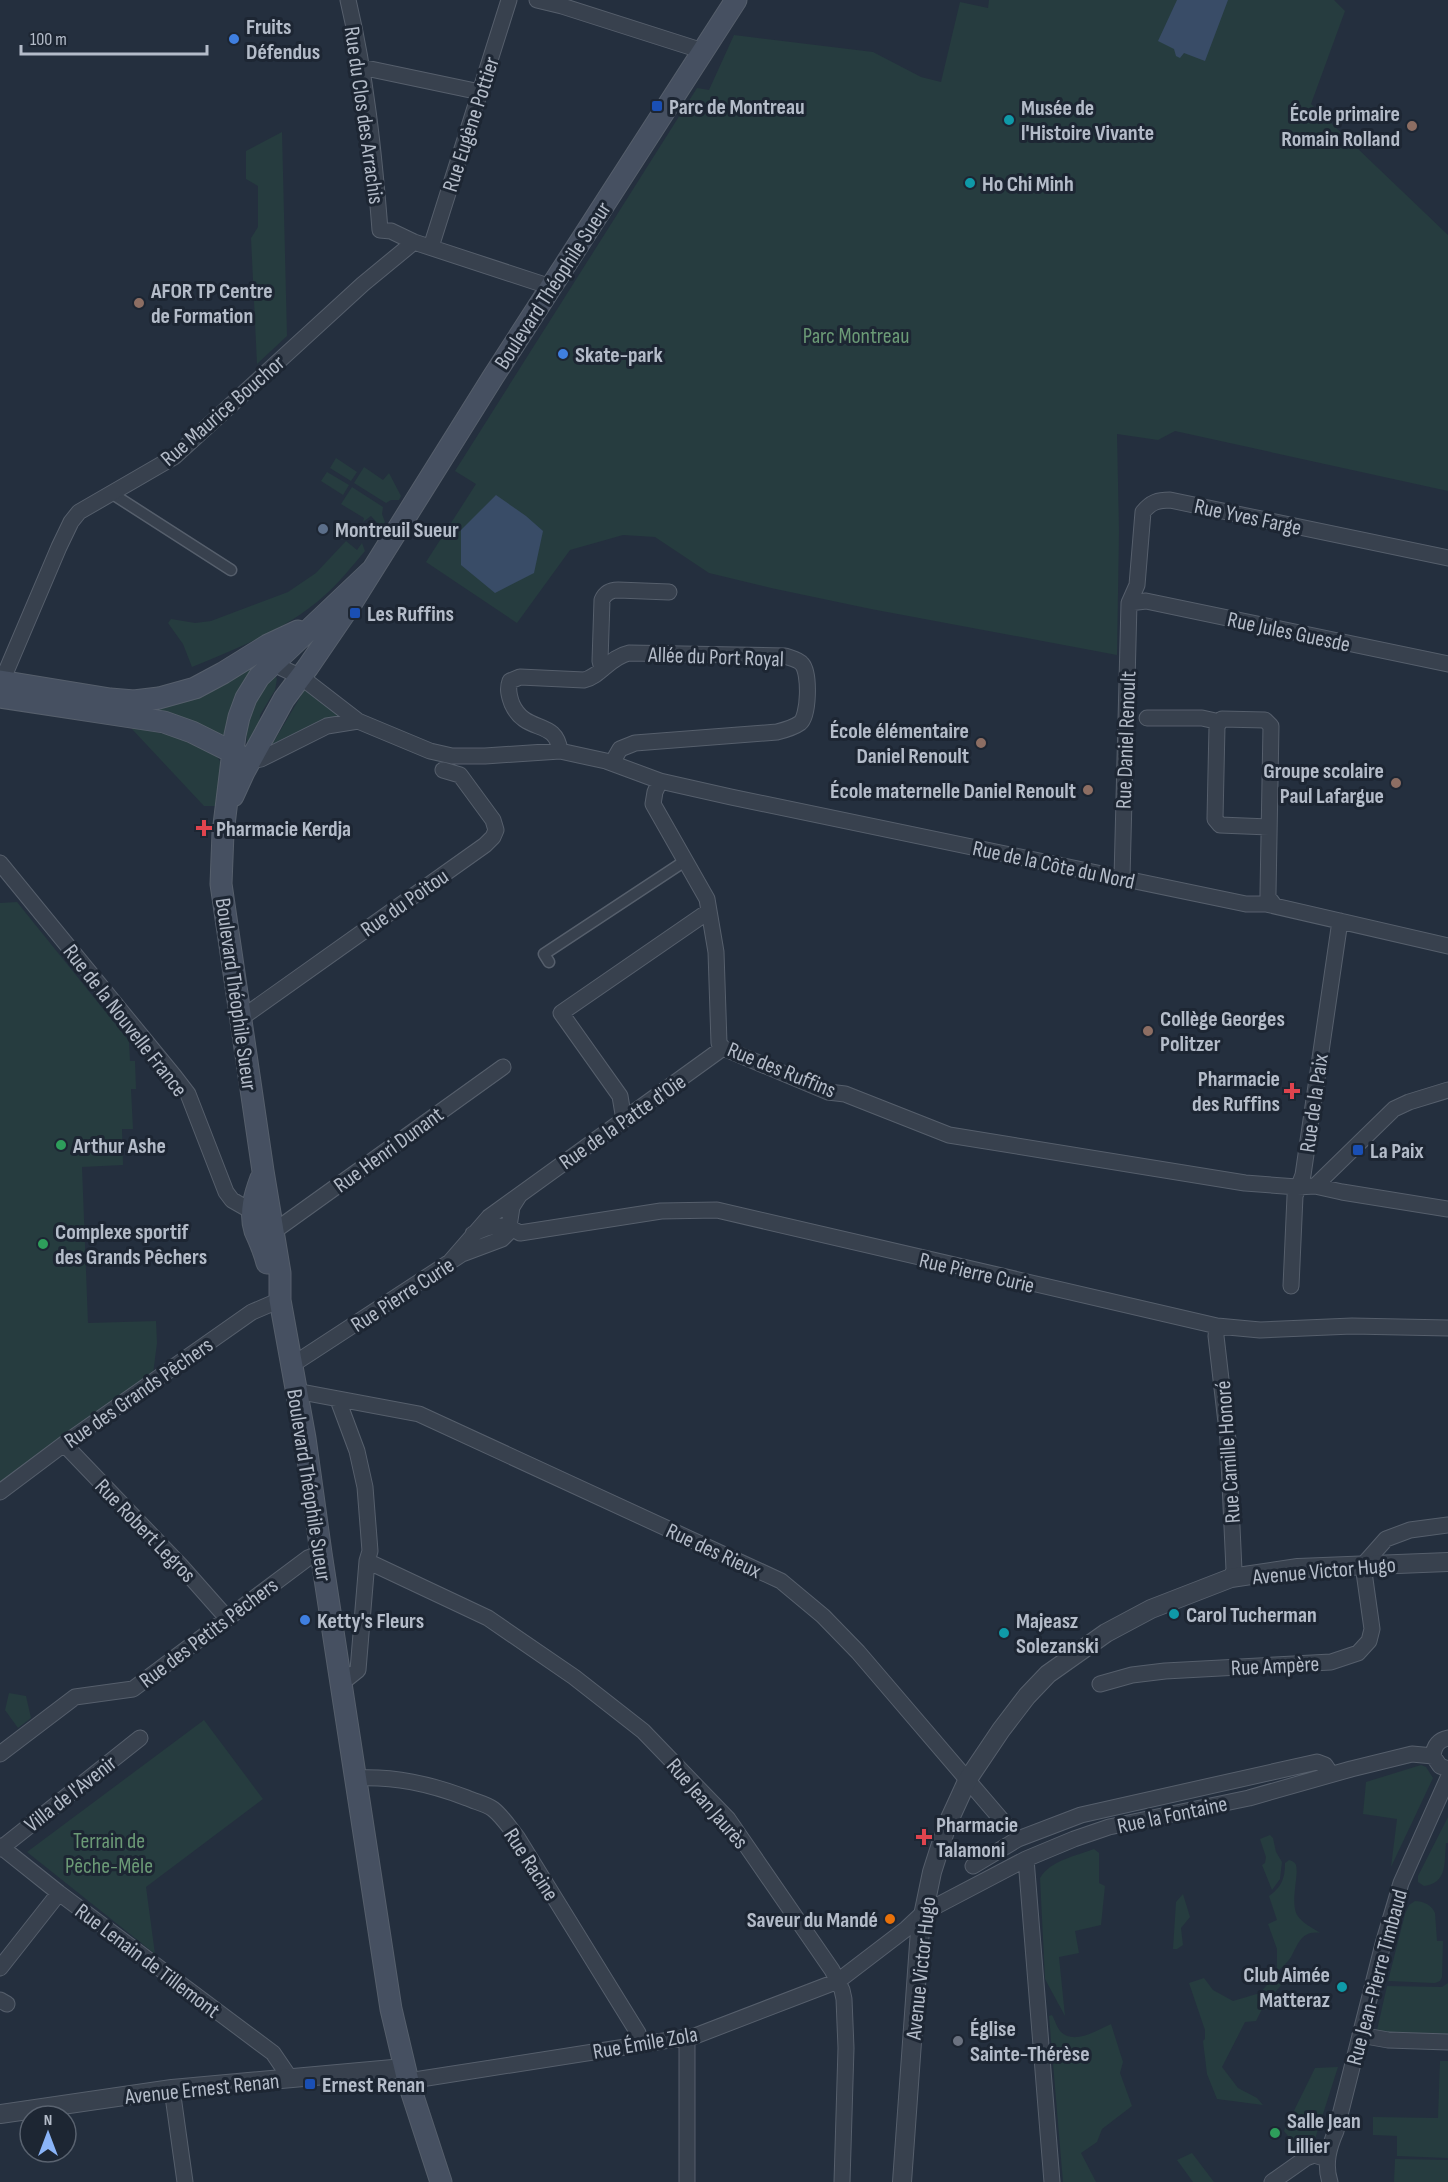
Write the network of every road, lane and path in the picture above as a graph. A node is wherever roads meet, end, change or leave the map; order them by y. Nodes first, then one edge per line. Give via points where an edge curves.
1 (348, 0) edge
2 (510, 0) edge
3 (537, 0) edge
4 (736, 0) edge
5 (703, 51) junction
6 (362, 67) junction
7 (480, 92) junction
8 (414, 242) junction
9 (431, 247) junction
10 (551, 287) junction
11 (111, 493) junction
12 (1448, 558) edge
13 (231, 570) dead end
14 (371, 571) junction
15 (669, 591) dead end
16 (1129, 603) junction
17 (1448, 664) edge
18 (278, 665) junction
19 (602, 669) junction
20 (1, 686) edge
21 (1147, 718) dead end
22 (358, 721) junction
23 (1220, 722) junction
24 (560, 751) junction
25 (241, 757) junction
26 (612, 763) junction
27 (443, 770) dead end
28 (660, 781) junction
29 (1269, 827) junction
30 (685, 861) junction
31 (0, 863) edge
32 (1122, 878) junction
33 (1275, 906) junction
34 (709, 911) junction
35 (1340, 921) junction
36 (1448, 946) edge
37 (549, 963) dead end
38 (240, 1019) junction
39 (723, 1048) junction
40 (503, 1067) dead end
41 (1448, 1090) edge
42 (624, 1120) junction
43 (263, 1171) junction
44 (1315, 1185) junction
45 (1297, 1187) junction
46 (520, 1194) junction
47 (254, 1202) junction
48 (1448, 1209) edge
49 (511, 1227) junction
50 (273, 1232) junction
51 (472, 1234) junction
52 (449, 1263) junction
53 (1291, 1286) dead end
54 (279, 1295) junction
55 (1216, 1326) junction
56 (1448, 1328) edge
57 (292, 1365) junction
58 (296, 1391) junction
59 (338, 1400) junction
60 (64, 1444) junction
61 (0, 1492) edge
62 (1448, 1525) edge
63 (321, 1553) junction
64 (367, 1561) junction
65 (1448, 1562) edge
66 (1363, 1565) junction
67 (1232, 1578) junction
68 (227, 1618) junction
69 (341, 1680) junction
70 (1100, 1684) dead end
71 (140, 1738) dead end
72 (1448, 1738) edge
73 (0, 1754) edge
74 (1433, 1756) junction
75 (1448, 1769) edge
76 (1331, 1774) junction
77 (355, 1778) junction
78 (1448, 1778) edge
79 (969, 1779) junction
80 (1006, 1825) dead end
81 (0, 1848) edge
82 (1026, 1859) junction
83 (973, 1866) dead end
84 (59, 1893) junction
85 (923, 1912) junction
86 (0, 1968) edge
87 (838, 1981) junction
88 (1360, 2035) junction
89 (687, 2038) junction
90 (1448, 2042) edge
91 (641, 2044) junction
92 (406, 2075) junction
93 (290, 2078) junction
94 (172, 2089) junction
95 (0, 2114) edge
96 (1327, 2159) junction
97 (185, 2182) edge
98 (441, 2182) edge
99 (687, 2182) edge
100 (842, 2182) edge
101 (902, 2182) edge
102 (1052, 2182) edge
103 (1272, 2182) edge
104 (1330, 2182) edge

1 - 6 street, Rue du Clos des Arrachis
2 - 7 street, Rue Eugène Pottier
3 - 5 street
4 - 5 main road, Boulevard Théophile Sueur
5 - 10 main road, Boulevard Théophile Sueur
6 - 7 street
6 - 8 street, Rue du Clos des Arrachis via 380,230
7 - 9 street, Rue Eugène Pottier
8 - 9 street
8 - 11 street, Rue Maurice Bouchor via 174,457
9 - 10 street
10 - 14 main road, Boulevard Théophile Sueur
11 - 13 street
11 - 20 street, Rue Maurice Bouchor via 79,512 71,522
12 - 16 street, Rue Yves Farge via 1160,500 1149,504 1143,512 1137,585
14 - 18 main road, Boulevard Théophile Sueur
14 - 18 main road, Boulevard Théophile Sueur via 312,624 268,645
15 - 19 street via 612,590 603,596
16 - 17 street, Rue Jules Guesde via 1146,601
16 - 32 street, Rue Daniel Renoult
18 - 20 main road, Boulevard Théophile Sueur via 159,698 134,701
18 - 22 street
18 - 25 main road, Boulevard Théophile Sueur via 284,699
18 - 25 main road, Boulevard Théophile Sueur via 259,677 238,717
19 - 24 street, Allée du Port Royal via 584,680 520,677 510,681 509,698 516,714 554,734
19 - 26 street, Allée du Port Royal via 628,653 785,656 799,661 807,676 806,714 788,729 635,743 620,749
20 - 25 main road via 164,722
21 - 23 street via 1202,718
22 - 24 street via 408,743 452,756
22 - 25 street via 327,726 261,759
23 - 29 street via 1215,819 1221,825
23 - 29 street via 1265,720 1271,726
24 - 26 street
25 - 38 main road, Boulevard Théophile Sueur via 225,816 221,884
26 - 28 street
27 - 38 street, Rue du Poitou via 459,775 493,820 493,837
28 - 30 street, Rue des Ruffins via 654,804
28 - 32 street, Rue de la Côte du Nord
29 - 33 street via 1268,897
30 - 34 street, Rue des Ruffins via 707,899
30 - 37 street via 544,954
31 - 47 street, Rue de la Nouvelle France via 188,1094 226,1192 232,1200
32 - 33 street, Rue de la Côte du Nord via 1246,904
33 - 35 street, Rue de la Côte du Nord
34 - 39 street, Rue des Ruffins via 716,952 719,1043
34 - 42 street via 561,1013 620,1096
35 - 36 street, Rue de la Côte du Nord
35 - 45 street, Rue de la Paix via 1303,1174
38 - 43 main road, Boulevard Théophile Sueur
39 - 42 street, Rue de la Patte d'Oie
39 - 45 street, Rue des Ruffins via 828,1092 845,1094 949,1135 1245,1183
40 - 50 street, Rue Henri Dunant
41 - 44 street via 1394,1109
42 - 46 street, Rue de la Patte d'Oie
43 - 47 main road, Boulevard Théophile Sueur
43 - 50 main road, Boulevard Théophile Sueur
44 - 45 street, Rue des Ruffins
44 - 48 street
45 - 53 street, Rue de la Paix
46 - 49 street via 513,1207
46 - 51 street, Rue de la Patte d'Oie
47 - 54 main road, Boulevard Théophile Sueur via 256,1231
49 - 51 street, Rue Pierre Curie via 498,1224
49 - 52 street, Rue Pierre Curie via 502,1239
49 - 55 street, Rue Pierre Curie via 520,1233 661,1211 727,1211
50 - 54 main road, Boulevard Théophile Sueur
51 - 52 street, Rue de la Patte d'Oie
52 - 57 street, Rue Pierre Curie
54 - 57 main road, Boulevard Théophile Sueur
54 - 60 street, Rue des Grands Pêchers
55 - 56 street, Rue Pierre Curie via 1260,1330 1352,1326
55 - 67 street, Rue Camille Honoré via 1228,1440
57 - 58 main road, Boulevard Théophile Sueur
58 - 59 street, Rue des Rieux
58 - 63 main road, Boulevard Théophile Sueur
59 - 64 street via 357,1451 364,1486 370,1551
59 - 79 street, Rue des Rieux via 419,1414 781,1581 858,1652
60 - 61 street, Rue des Grands Pêchers
60 - 68 street, Rue Robert Legros
62 - 66 street via 1410,1530 1386,1539
63 - 68 street, Rue des Petits Pêchers
63 - 69 main road, Boulevard Théophile Sueur
64 - 69 street via 357,1670
64 - 87 street, Rue Jean Jaurès via 488,1618 643,1731 728,1819
65 - 66 street, Avenue Victor Hugo
66 - 67 street, Avenue Victor Hugo via 1298,1568
66 - 70 street, Rue Ampère via 1372,1629 1369,1641 1358,1653 1331,1662 1164,1671
67 - 79 street, Avenue Victor Hugo via 1151,1609 1115,1628 1048,1674 1001,1730
68 - 73 street, Rue des Petits Pêchers via 133,1689 75,1697
69 - 77 main road, Boulevard Théophile Sueur
71 - 81 street, Villa de l'Avenir
72 - 74 street via 1436,1744
74 - 75 street
74 - 76 street, Rue la Fontaine via 1412,1754
76 - 82 street, Rue la Fontaine via 1249,1798 1110,1827
76 - 83 street via 1317,1762 1081,1815 1018,1839
77 - 91 street, Rue Racine via 410,1780 434,1786 490,1807 501,1816 638,2033
77 - 92 main road, Boulevard Théophile Sueur via 391,2008
78 - 88 street, Rue Jean-Pierre Timbaud via 1401,1883
79 - 80 street, Rue des Rieux
79 - 85 street, Avenue Victor Hugo via 946,1825
81 - 84 street, Rue Lenain de Tillemont
82 - 85 street, Rue la Fontaine
82 - 102 street
84 - 86 street
84 - 93 street, Rue Lenain de Tillemont via 273,2053
85 - 87 street, Rue Émile Zola
85 - 101 street, Avenue Victor Hugo
87 - 89 street, Rue Émile Zola
87 - 100 street, Rue Jean Jaurès via 844,2000 846,2048
88 - 90 street
88 - 96 street, Rue Jean-Pierre Timbaud
89 - 91 street, Rue Émile Zola
89 - 99 street
91 - 92 street, Rue Émile Zola
92 - 93 street, Avenue Ernest Renan
92 - 98 main road, Boulevard Théophile Sueur
93 - 94 street, Avenue Ernest Renan
94 - 95 street, Avenue Ernest Renan
94 - 97 street
96 - 103 street via 1306,2158
96 - 104 street, Rue Jean-Pierre Timbaud

